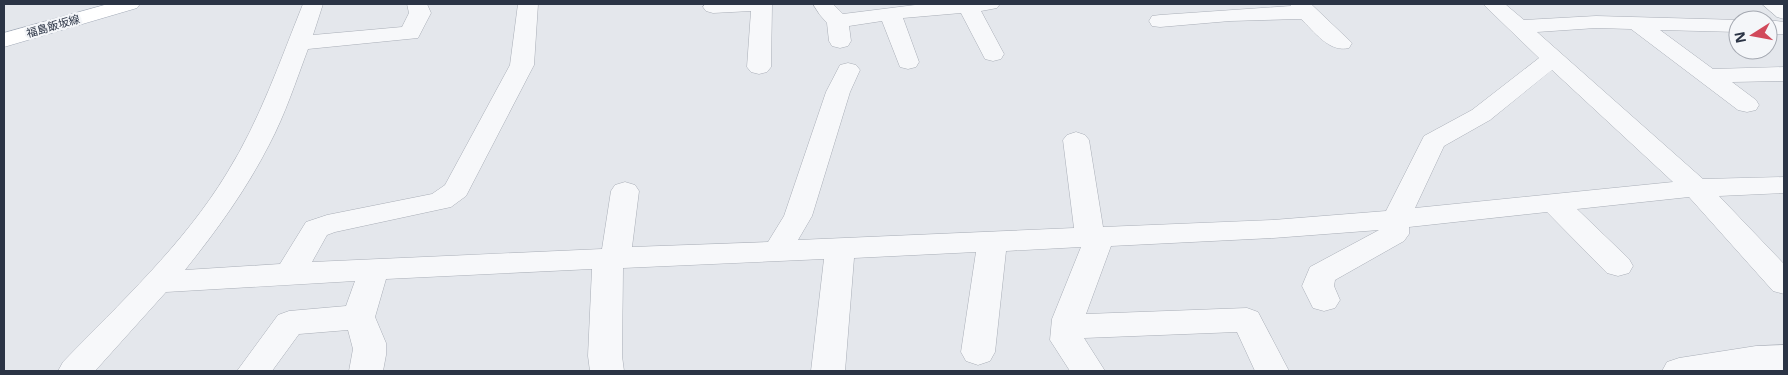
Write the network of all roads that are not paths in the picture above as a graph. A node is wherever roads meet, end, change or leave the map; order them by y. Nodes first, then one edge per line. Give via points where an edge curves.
1 (130, 4) edge
2 (313, 4) edge
3 (417, 4) edge
4 (528, 4) edge
5 (823, 4) edge
6 (990, 4) edge
7 (1493, 4) edge
8 (1579, 4) edge
9 (1772, 4) edge
10 (968, 6) junction
11 (713, 7) dead end
12 (1304, 8) edge
13 (1254, 9) edge
14 (1784, 13) edge
15 (890, 14) junction
16 (1160, 21) dead end
17 (1596, 22) junction
18 (1638, 24) junction
19 (1728, 26) edge
20 (1520, 27) junction
21 (4, 40) edge
22 (298, 43) junction
23 (1341, 43) dead end
24 (993, 54) dead end
25 (1552, 58) junction
26 (908, 62) dead end
27 (760, 67) dead end
28 (848, 70) dead end
29 (1784, 74) edge
30 (1708, 76) junction
31 (1747, 105) dead end
32 (1076, 140) dead end
33 (1784, 185) edge
34 (1696, 188) junction
35 (625, 191) dead end
36 (1554, 203) junction
37 (1396, 219) junction
38 (1095, 236) junction
39 (992, 241) junction
40 (840, 248) junction
41 (776, 252) junction
42 (612, 258) junction
43 (1618, 266) dead end
44 (374, 270) junction
45 (289, 275) junction
46 (157, 282) junction
47 (1784, 282) edge
48 (1324, 300) dead end
49 (359, 316) junction
50 (1067, 327) junction
51 (978, 352) dead end
52 (1784, 358) edge
53 (1697, 370) edge
54 (75, 371) edge
55 (254, 371) edge
56 (366, 371) edge
57 (607, 371) edge
58 (828, 371) edge
59 (1088, 371) edge
60 (1272, 371) edge

1 - 21 main road, 福島飯坂線
2 - 22 street
3 - 22 street via 420,12 410,33
4 - 45 street via 522,65 456,190 441,201 316,229
5 - 15 street via 839,31
6 - 10 street
7 - 20 street
8 - 17 street
9 - 14 street
10 - 15 street
10 - 24 street
11 - 27 street via 762,4
12 - 13 street
12 - 23 street
13 - 16 street
15 - 26 street
17 - 18 street
17 - 20 street
18 - 19 street
18 - 30 street
20 - 25 street
22 - 46 street via 256,146 215,210
25 - 34 street
25 - 37 street via 1495,104 1448,136 1433,141
28 - 41 street via 798,216
29 - 30 street
30 - 31 street
32 - 38 street
33 - 34 street
34 - 36 street
34 - 47 street
35 - 42 street
36 - 37 street
36 - 43 street
37 - 38 street via 1273,229
37 - 48 street via 1394,234 1321,274 1318,286
38 - 39 street
38 - 50 street
39 - 40 street
39 - 51 street
40 - 41 street
40 - 58 street
41 - 42 street
42 - 44 street
42 - 57 street via 605,356
44 - 45 street
44 - 49 street
45 - 46 street
46 - 54 street
49 - 55 street via 289,323
49 - 56 street via 372,353
50 - 59 street via 1067,340
50 - 60 street via 1247,320
52 - 53 street

